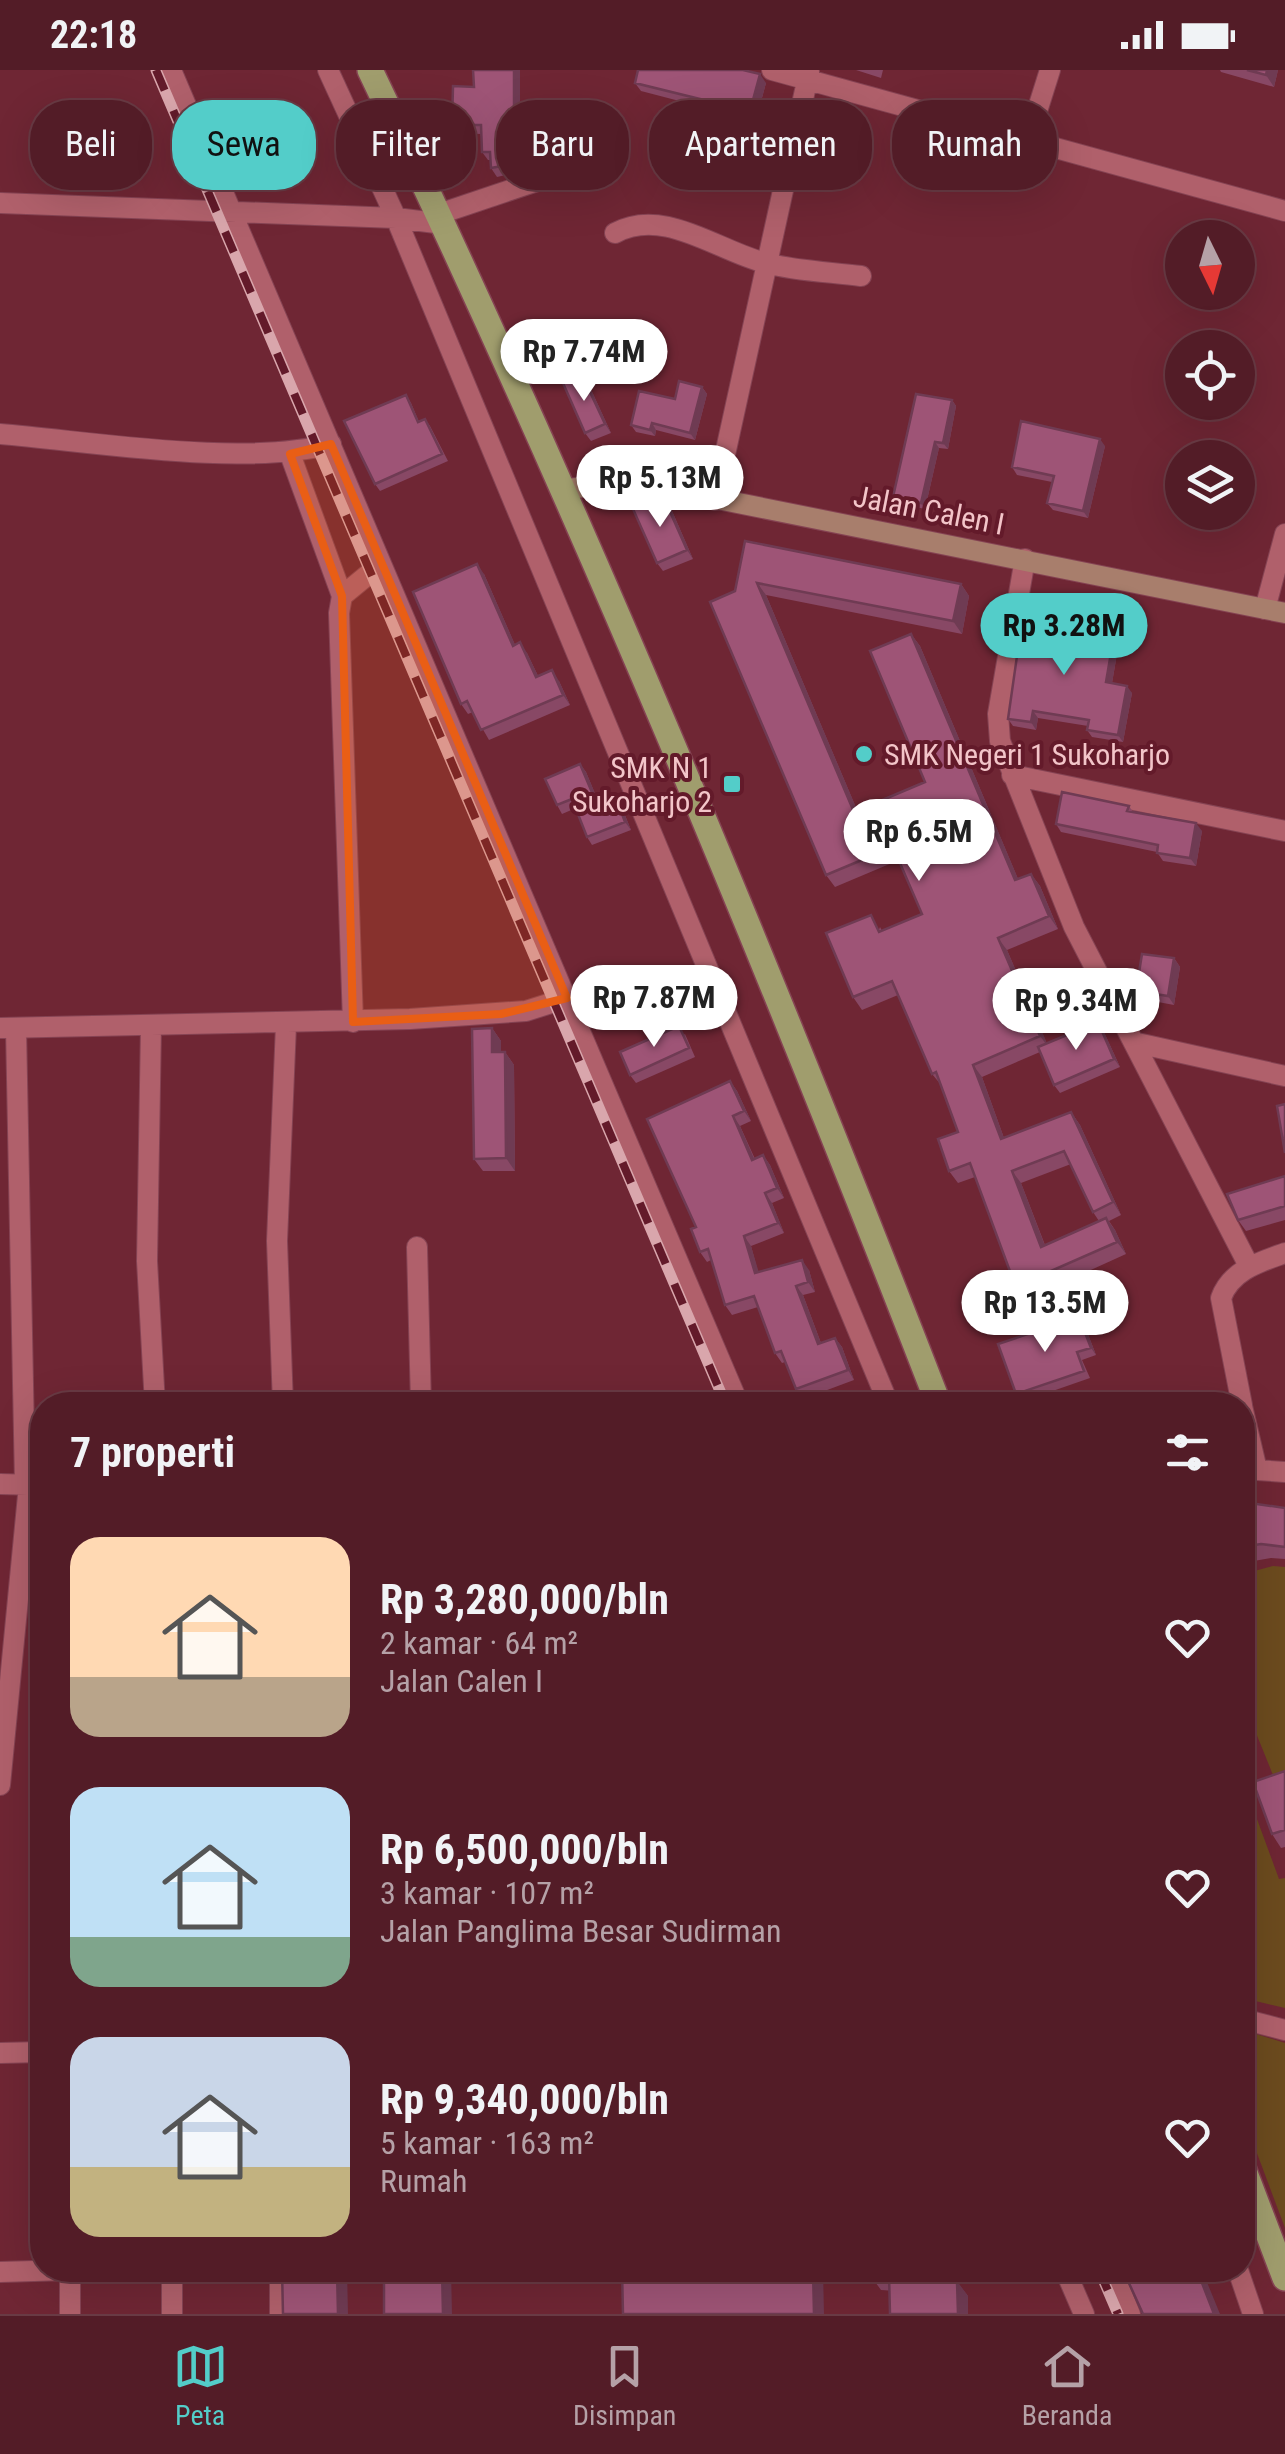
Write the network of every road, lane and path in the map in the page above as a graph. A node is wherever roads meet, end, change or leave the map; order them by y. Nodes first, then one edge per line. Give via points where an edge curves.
1 (171, 70) edge
2 (328, 70) edge
3 (370, 70) edge
4 (772, 70) edge
5 (1050, 70) edge
6 (808, 76) edge
7 (892, 100) edge
8 (1041, 100) edge
9 (1057, 148) edge
10 (515, 190) edge
11 (0, 203) edge
12 (232, 212) junction
13 (1285, 212) edge
14 (396, 218) junction
15 (441, 219) junction
16 (615, 233) dead end
17 (766, 263) junction
18 (861, 276) dead end
19 (0, 434) edge
20 (331, 444) junction
21 (290, 454) junction
22 (561, 490) junction
23 (715, 500) junction
24 (1285, 534) edge
25 (1026, 558) junction
26 (381, 564) junction
27 (342, 596) junction
28 (1275, 611) edge
29 (1012, 774) junction
30 (1285, 831) edge
31 (568, 998) junction
32 (353, 1022) junction
33 (286, 1025) junction
34 (151, 1026) junction
35 (8, 1028) edge
36 (1138, 1044) junction
37 (1285, 1076) edge
38 (417, 1247) dead end
39 (1285, 1252) edge
40 (1249, 1266) junction
41 (153, 1392) edge
42 (283, 1392) edge
43 (421, 1392) edge
44 (734, 1392) edge
45 (884, 1392) edge
46 (934, 1392) edge
47 (1239, 1392) edge
48 (30, 1447) edge
49 (1255, 1470) edge
50 (1285, 1472) edge
51 (0, 1484) edge
52 (30, 1485) edge
53 (30, 1504) edge
54 (0, 1785) edge
55 (1255, 2022) edge
56 (1285, 2030) edge
57 (0, 2052) edge
58 (30, 2052) edge
59 (1255, 2199) edge
60 (30, 2271) edge
61 (0, 2272) edge
62 (1285, 2278) edge
63 (69, 2282) edge
64 (172, 2282) edge
65 (280, 2282) edge
66 (1070, 2282) edge
67 (1117, 2282) edge
68 (1242, 2282) edge
69 (70, 2314) edge
70 (172, 2314) edge
71 (280, 2314) edge
72 (1084, 2314) edge
73 (1130, 2314) edge
74 (1253, 2314) edge

1 - 12 street
2 - 14 street
3 - 15 main road
4 - 6 street
5 - 8 street
6 - 7 street
6 - 17 street
9 - 13 street
10 - 15 street
11 - 12 street
12 - 14 street
12 - 20 street
14 - 15 street
14 - 45 street
15 - 22 main road
16 - 17 street via 644,224 667,226
17 - 18 street
17 - 23 street
19 - 21 street
20 - 21 street
20 - 26 street
21 - 27 street
22 - 23 street, Jalan Calen I via 622,482
22 - 46 main road via 795,1034
23 - 25 street, Jalan Calen I
24 - 28 street
25 - 28 street, Jalan Calen I
25 - 29 street via 998,714
26 - 27 street
26 - 31 street
27 - 32 street
29 - 30 street
29 - 36 street via 1074,928
31 - 32 street via 502,1014
31 - 44 street
32 - 33 street
33 - 34 street
33 - 42 street via 277,1241
34 - 35 street
34 - 41 street via 147,1261
35 - 48 street
36 - 37 street
36 - 40 street
38 - 43 street
39 - 40 street
40 - 47 street via 1226,1284 1221,1298
49 - 50 street
51 - 52 street
53 - 54 street
55 - 56 street
57 - 58 street
59 - 62 main road
60 - 61 street
63 - 69 street
64 - 70 street
65 - 71 street
66 - 72 street
67 - 73 street
68 - 74 street

